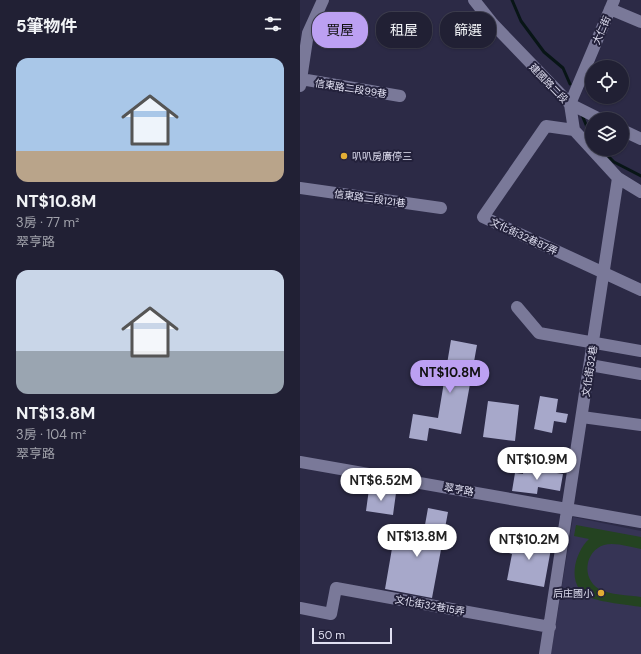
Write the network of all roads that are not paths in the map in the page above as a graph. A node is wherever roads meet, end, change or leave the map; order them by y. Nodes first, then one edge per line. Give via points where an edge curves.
1 (323, 0) edge
2 (474, 0) edge
3 (612, 5) edge
4 (641, 22) edge
5 (303, 53) edge
6 (300, 83) edge
7 (400, 96) dead end
8 (570, 104) junction
9 (586, 112) edge
10 (574, 130) junction
11 (629, 133) edge
12 (641, 139) edge
13 (618, 178) junction
14 (300, 188) edge
15 (641, 192) edge
16 (441, 208) dead end
17 (604, 274) junction
18 (641, 290) edge
19 (517, 307) dead end
20 (593, 343) junction
21 (641, 351) edge
22 (590, 365) junction
23 (641, 374) edge
24 (582, 417) junction
25 (641, 425) edge
26 (300, 462) edge
27 (568, 508) junction
28 (641, 522) edge
29 (300, 608) edge
30 (550, 627) junction
31 (545, 654) edge

1 - 5 street via 308,33
2 - 8 street, 建國路二段 via 493,24
3 - 4 street
3 - 8 street, 大仁街
5 - 6 street
6 - 7 street, 信東路二段99巷
8 - 9 street, 建國路二段
8 - 10 street
10 - 13 street
10 - 17 street, 文化街32巷87弄 via 546,126 483,217
11 - 12 street
13 - 15 street
13 - 17 street, 文化街32巷
14 - 16 street, 信東路二段121巷
17 - 18 street
17 - 20 street, 文化街32巷
19 - 20 street via 539,333
20 - 21 street
20 - 22 street, 文化街32巷
22 - 23 street
22 - 24 street, 文化街32巷
24 - 25 street
24 - 27 street, 文化街32巷
26 - 27 street, 翠亨路
27 - 28 street, 翠亨路
27 - 30 street, 文化街32巷
29 - 30 street, 文化街32巷15弄 via 331,614 336,588
30 - 31 street, 文化街32巷

